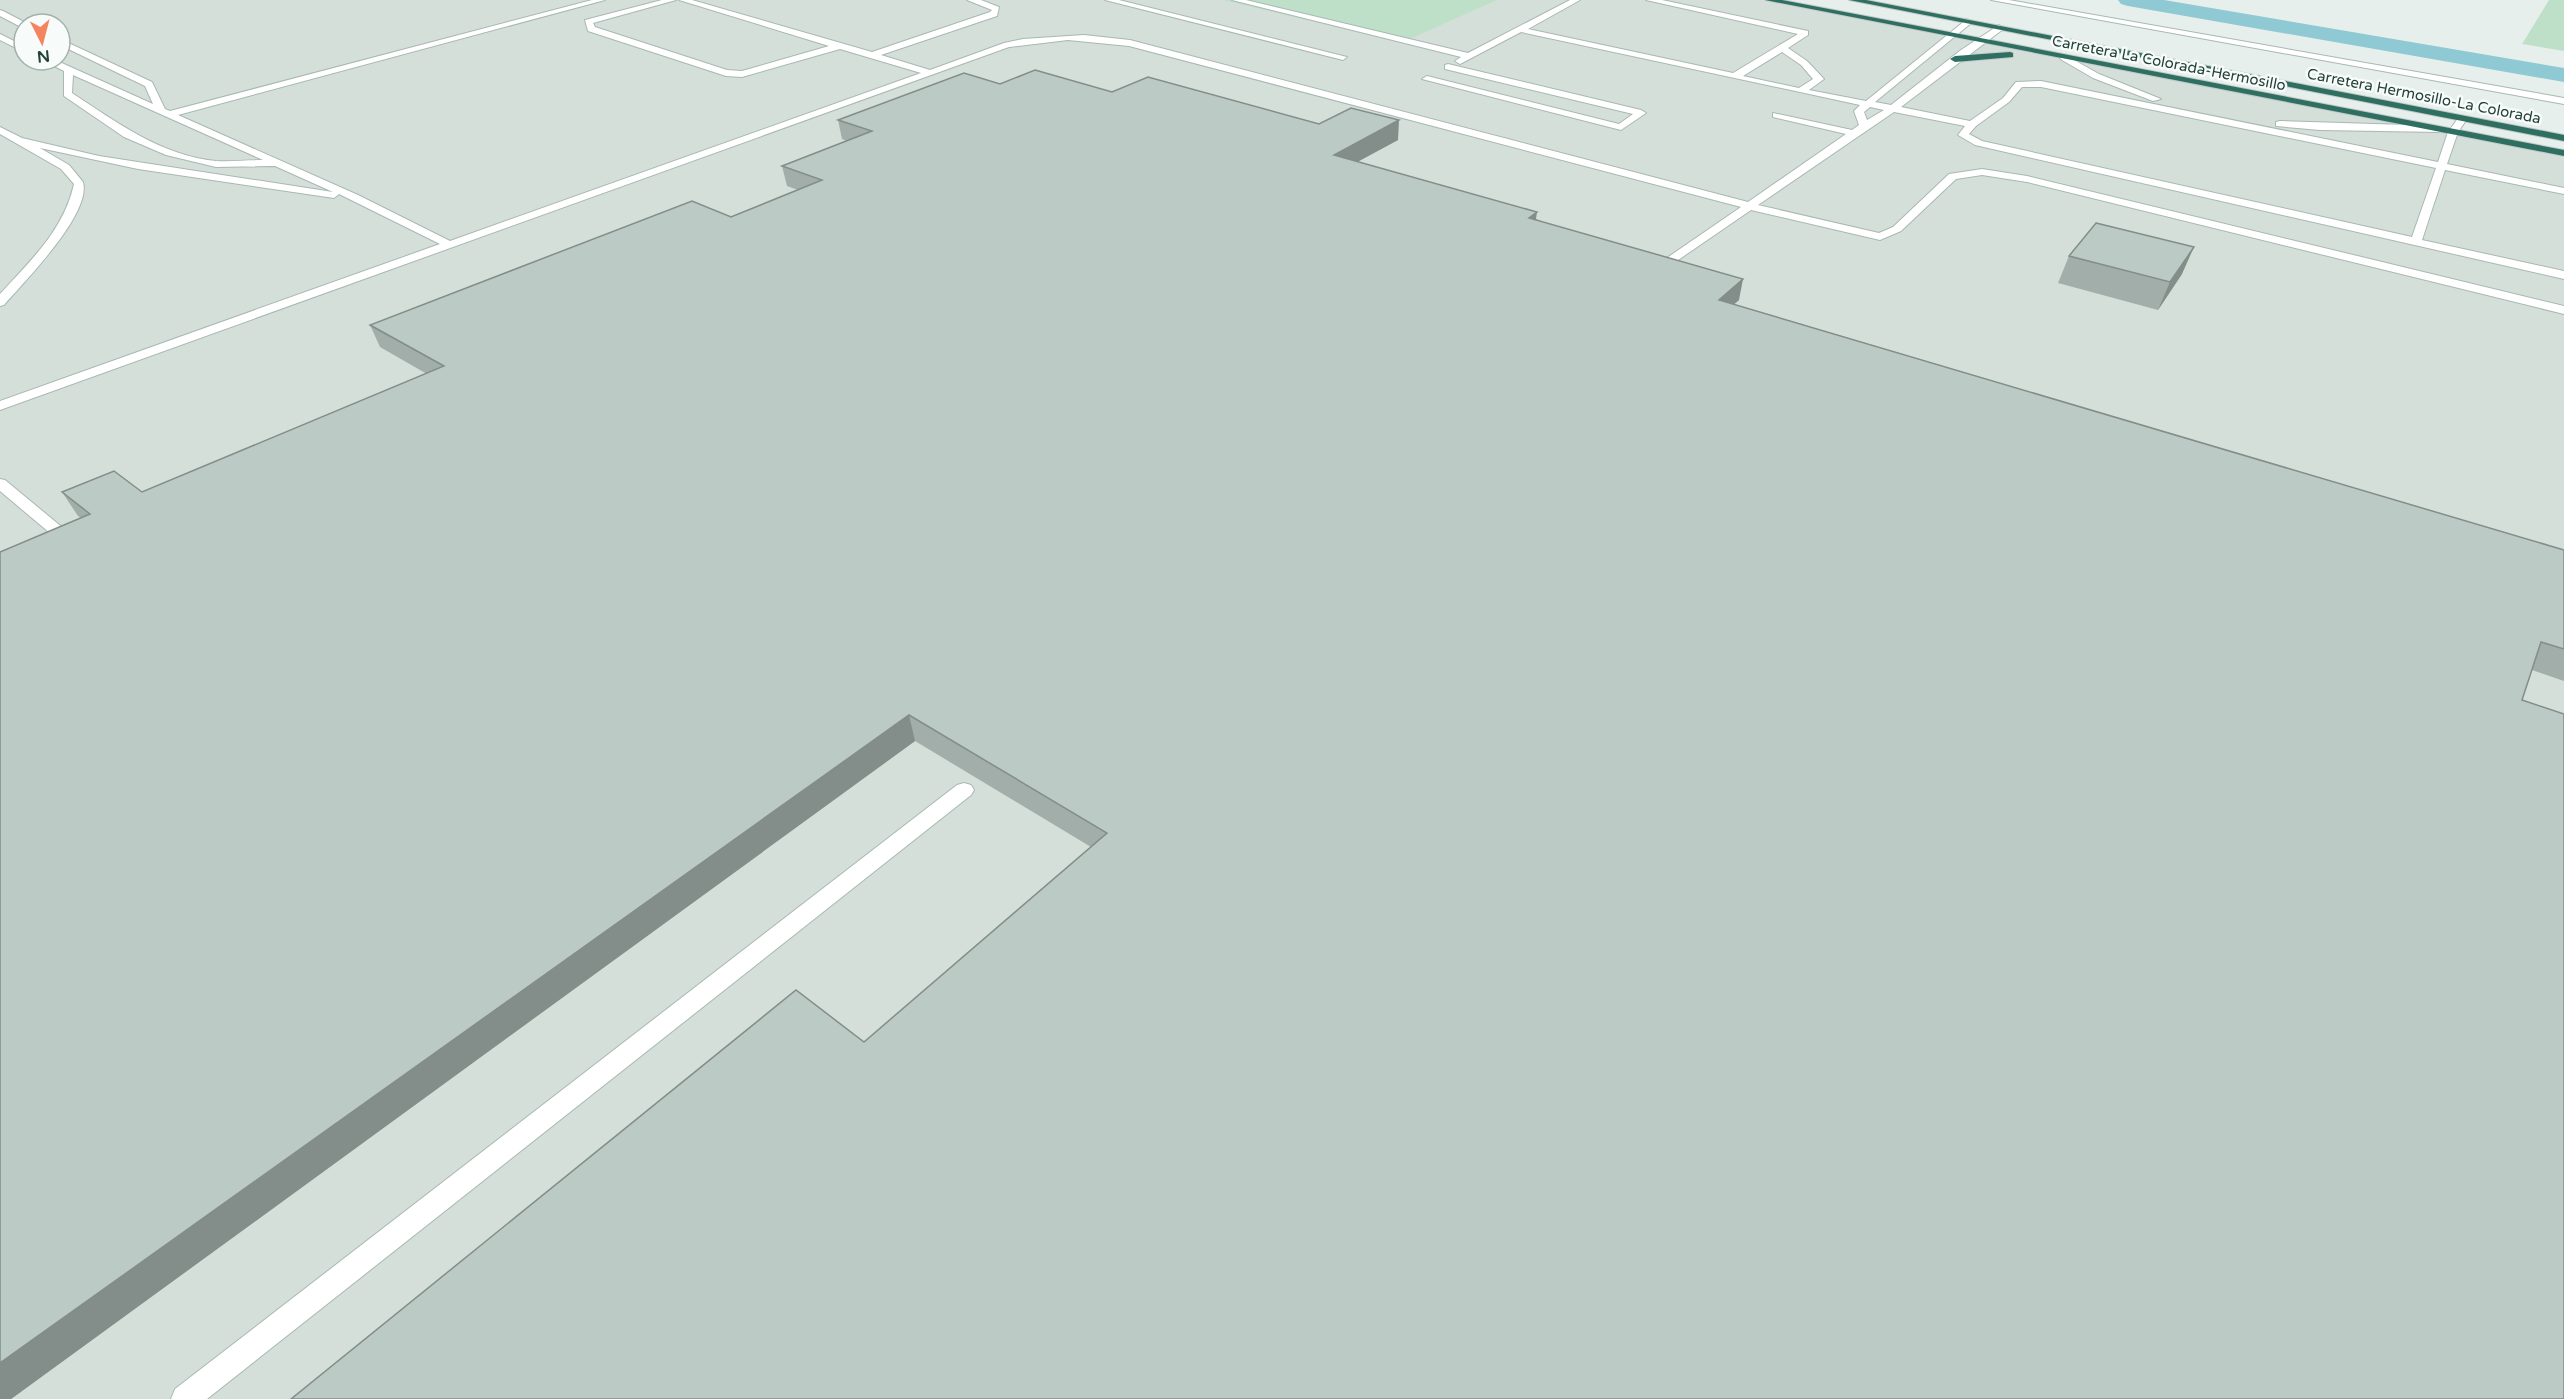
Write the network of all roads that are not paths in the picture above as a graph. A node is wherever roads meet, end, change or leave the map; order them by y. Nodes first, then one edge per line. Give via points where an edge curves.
1 (601, 0) edge
2 (672, 0) edge
3 (683, 0) edge
4 (971, 0) edge
5 (1109, 0) edge
6 (1236, 0) edge
7 (1576, 0) edge
8 (1650, 0) edge
9 (1769, 0) edge
10 (1853, 0) edge
11 (1995, 0) edge
12 (1966, 22) junction
13 (1897, 26) junction
14 (1999, 28) junction
15 (1518, 29) junction
16 (1947, 36) junction
17 (1976, 42) junction
18 (1929, 44) junction
19 (840, 46) junction
20 (72, 48) edge
21 (1782, 48) junction
22 (2043, 54) junction
23 (872, 55) junction
24 (1469, 56) junction
25 (1343, 57) dead end
26 (2065, 58) junction
27 (1955, 59) junction
28 (1448, 67) junction
29 (69, 72) edge
30 (71, 72) edge
31 (931, 73) junction
32 (1734, 76) junction
33 (1801, 91) junction
34 (2564, 101) edge
35 (1868, 104) junction
36 (1893, 108) junction
37 (160, 109) junction
38 (171, 114) junction
39 (1776, 115) dead end
40 (2462, 119) junction
41 (1972, 124) junction
42 (1864, 126) junction
43 (2439, 129) junction
44 (0, 130) edge
45 (2453, 132) junction
46 (1853, 133) junction
47 (2564, 138) edge
48 (22, 141) junction
49 (2564, 153) edge
50 (279, 163) junction
51 (2441, 166) junction
52 (2564, 191) edge
53 (354, 197) junction
54 (1749, 206) junction
55 (2416, 241) junction
56 (450, 245) junction
57 (1665, 265) edge
58 (2564, 275) edge
59 (0, 302) edge
60 (2564, 310) edge
61 (0, 406) edge
62 (0, 483) edge
63 (63, 536) edge
64 (964, 790) dead end
65 (185, 1399) edge

1 - 38 lane
2 - 19 lane via 588,22 591,29 726,73 742,74
3 - 19 lane
4 - 23 lane via 990,5 996,9 994,14
5 - 25 lane
6 - 24 lane
7 - 15 lane
8 - 21 lane via 1805,33
9 - 13 highway, Carretera La Colorada-Hermosillo
10 - 12 highway, Carretera Hermosillo-La Colorada
11 - 34 lane
12 - 14 highway, Carretera Hermosillo-La Colorada
12 - 16 lane
13 - 16 highway, Carretera La Colorada-Hermosillo
13 - 18 highway
14 - 17 lane
14 - 40 highway, Carretera Hermosillo-La Colorada
15 - 24 lane
15 - 32 lane
16 - 17 highway, Carretera La Colorada-Hermosillo
16 - 18 lane
17 - 22 highway, Carretera La Colorada-Hermosillo
17 - 27 lane
18 - 35 lane
19 - 23 lane
20 - 37 lane via 149,84
21 - 32 lane
21 - 33 lane via 1819,79
22 - 26 highway, Carretera La Colorada-Hermosillo
22 - 27 highway
23 - 31 lane
24 - 28 lane
26 - 43 highway, Carretera La Colorada-Hermosillo
26 - 43 lane via 2096,76 2161,100 2277,123 2320,128
27 - 36 lane
28 - 28 lane via 1641,113 1621,128 1427,79
29 - 50 lane via 67,94 128,135 170,153 216,165
30 - 37 lane
31 - 54 lane via 1033,39 1109,39
31 - 56 lane
32 - 33 lane
33 - 35 lane
35 - 36 lane
35 - 42 lane via 1859,111
36 - 41 lane
36 - 42 lane
37 - 38 lane
38 - 50 lane
39 - 46 lane
40 - 45 lane
40 - 47 highway, Carretera Hermosillo-La Colorada
41 - 51 lane via 2006,100 2019,84 2041,84
41 - 55 lane via 1963,135 1979,143
42 - 46 lane
43 - 45 highway, Carretera La Colorada-Hermosillo
44 - 48 lane
45 - 49 highway, Carretera La Colorada-Hermosillo
45 - 51 lane
46 - 54 lane
48 - 53 lane via 84,158
48 - 59 lane via 64,167 79,184 77,199 50,243
50 - 53 lane
51 - 52 lane
51 - 55 lane
53 - 56 lane
54 - 57 lane
54 - 60 lane via 1880,237 1897,229 1953,176 1982,172 2027,179
55 - 58 lane
56 - 61 lane
62 - 63 lane
64 - 65 lane

